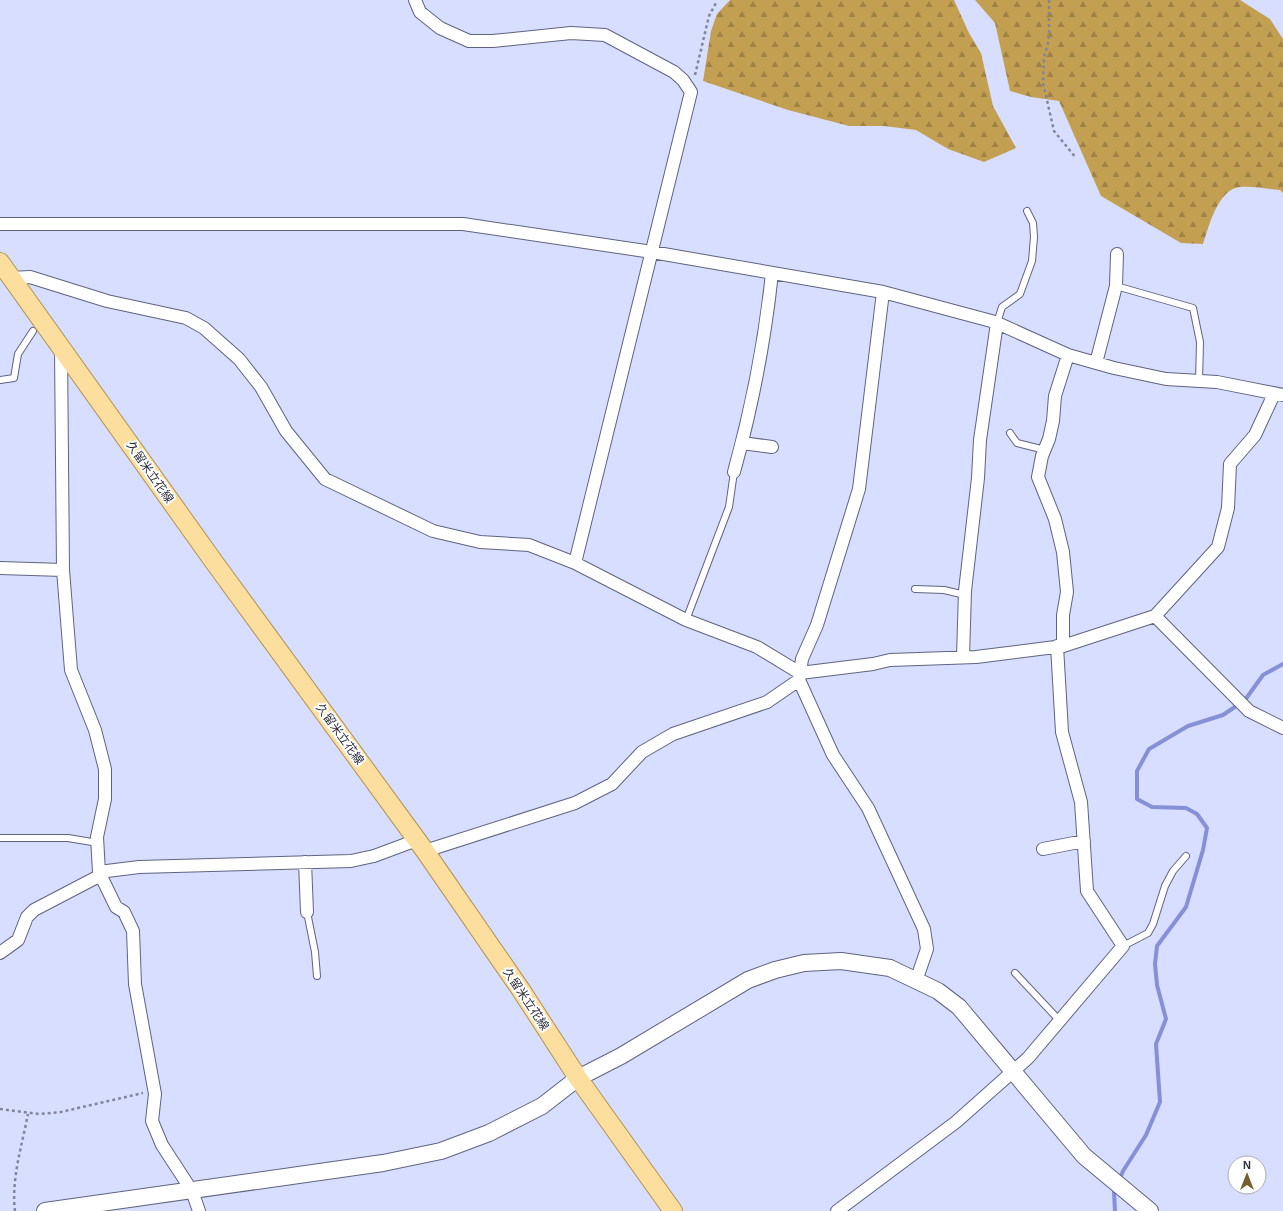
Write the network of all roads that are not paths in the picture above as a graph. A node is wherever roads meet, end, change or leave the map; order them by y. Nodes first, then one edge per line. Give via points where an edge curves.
1 (415, 0) edge
2 (1027, 211) dead end
3 (0, 224) edge
4 (652, 252) junction
5 (1117, 254) dead end
6 (0, 262) edge
7 (772, 273) junction
8 (11, 278) junction
9 (1116, 286) junction
10 (883, 292) junction
11 (997, 323) junction
12 (33, 331) dead end
13 (61, 346) junction
14 (1068, 355) junction
15 (1096, 363) junction
16 (0, 380) edge
17 (1199, 381) junction
18 (1279, 394) edge
19 (1010, 433) dead end
20 (742, 443) junction
21 (772, 447) dead end
22 (1045, 450) junction
23 (734, 472) joint
24 (575, 563) junction
25 (0, 568) edge
26 (62, 570) junction
27 (915, 589) dead end
28 (965, 594) junction
29 (1155, 616) junction
30 (686, 620) junction
31 (1060, 646) junction
32 (963, 657) junction
33 (799, 677) junction
34 (1283, 728) edge
35 (0, 838) edge
36 (1084, 841) junction
37 (98, 843) junction
38 (421, 846) junction
39 (1043, 849) dead end
40 (1186, 856) dead end
41 (305, 862) junction
42 (100, 874) junction
43 (307, 912) joint
44 (1123, 946) junction
45 (0, 953) edge
46 (1015, 973) dead end
47 (317, 976) dead end
48 (916, 981) junction
49 (1060, 1021) junction
50 (1014, 1072) junction
51 (578, 1078) junction
52 (192, 1191) junction
53 (45, 1211) edge
54 (199, 1211) edge
55 (673, 1211) edge
56 (837, 1211) edge
57 (1150, 1211) edge

1 - 4 street via 420,12 440,28 469,41 571,33 605,35 674,72 683,80 690,92
2 - 11 lane via 1033,223 1032,261 1020,294 1002,307
3 - 4 street via 463,224
4 - 7 street
4 - 24 street
5 - 9 street
6 - 8 main road, 久留米立花線
7 - 10 street
7 - 20 street via 766,326
8 - 13 main road, 久留米立花線
8 - 24 street via 30,277 107,301 186,318 204,328 239,359 261,387 286,431 325,479 433,532 480,542 529,546
9 - 15 street
9 - 17 lane via 1193,308 1200,342
10 - 11 street
10 - 33 street via 859,489 818,625 802,659
11 - 14 street
11 - 28 street via 980,440
12 - 16 lane via 18,354 14,378
13 - 26 street
13 - 38 main road, 久留米立花線 via 214,562
14 - 15 street
14 - 22 street via 1055,396 1053,421
15 - 17 street via 1166,379
17 - 18 street
18 - 29 street via 1255,435 1230,464 1228,508 1218,547
19 - 22 lane via 1017,443
20 - 21 street
20 - 23 street
22 - 31 street via 1038,477 1055,519 1063,552 1067,592
23 - 30 lane via 729,507
24 - 30 street
25 - 26 street
26 - 37 street via 71,670 95,730 105,769 105,799
27 - 28 lane
28 - 32 street
29 - 31 street
29 - 34 street via 1249,711
30 - 33 street via 757,647
31 - 32 street
31 - 36 street via 1062,732 1081,802
32 - 33 street via 890,660
33 - 38 street via 767,702 673,734 642,752 612,784 575,803
33 - 48 street via 834,755 868,808 924,929 927,950
35 - 37 lane via 68,838
36 - 39 street
36 - 44 street via 1087,891
37 - 42 street
38 - 41 street via 351,861
38 - 51 main road, 久留米立花線 via 521,990
40 - 44 lane via 1173,871 1165,886 1148,933
41 - 42 street via 138,867
41 - 43 street
42 - 45 street via 34,910 27,917 18,940
42 - 52 street via 116,907 124,912 133,931 135,984 155,1091 152,1121 162,1145
43 - 47 lane
44 - 49 street
46 - 49 lane
48 - 50 street via 938,991 959,1007
48 - 51 street via 890,968 841,961 804,963 775,970 748,980 621,1056
49 - 50 street
50 - 56 street via 956,1122
50 - 57 street via 1084,1156
51 - 52 street via 542,1106 489,1133 441,1151 383,1163
51 - 55 main road, 久留米立花線
52 - 53 street
52 - 54 street

